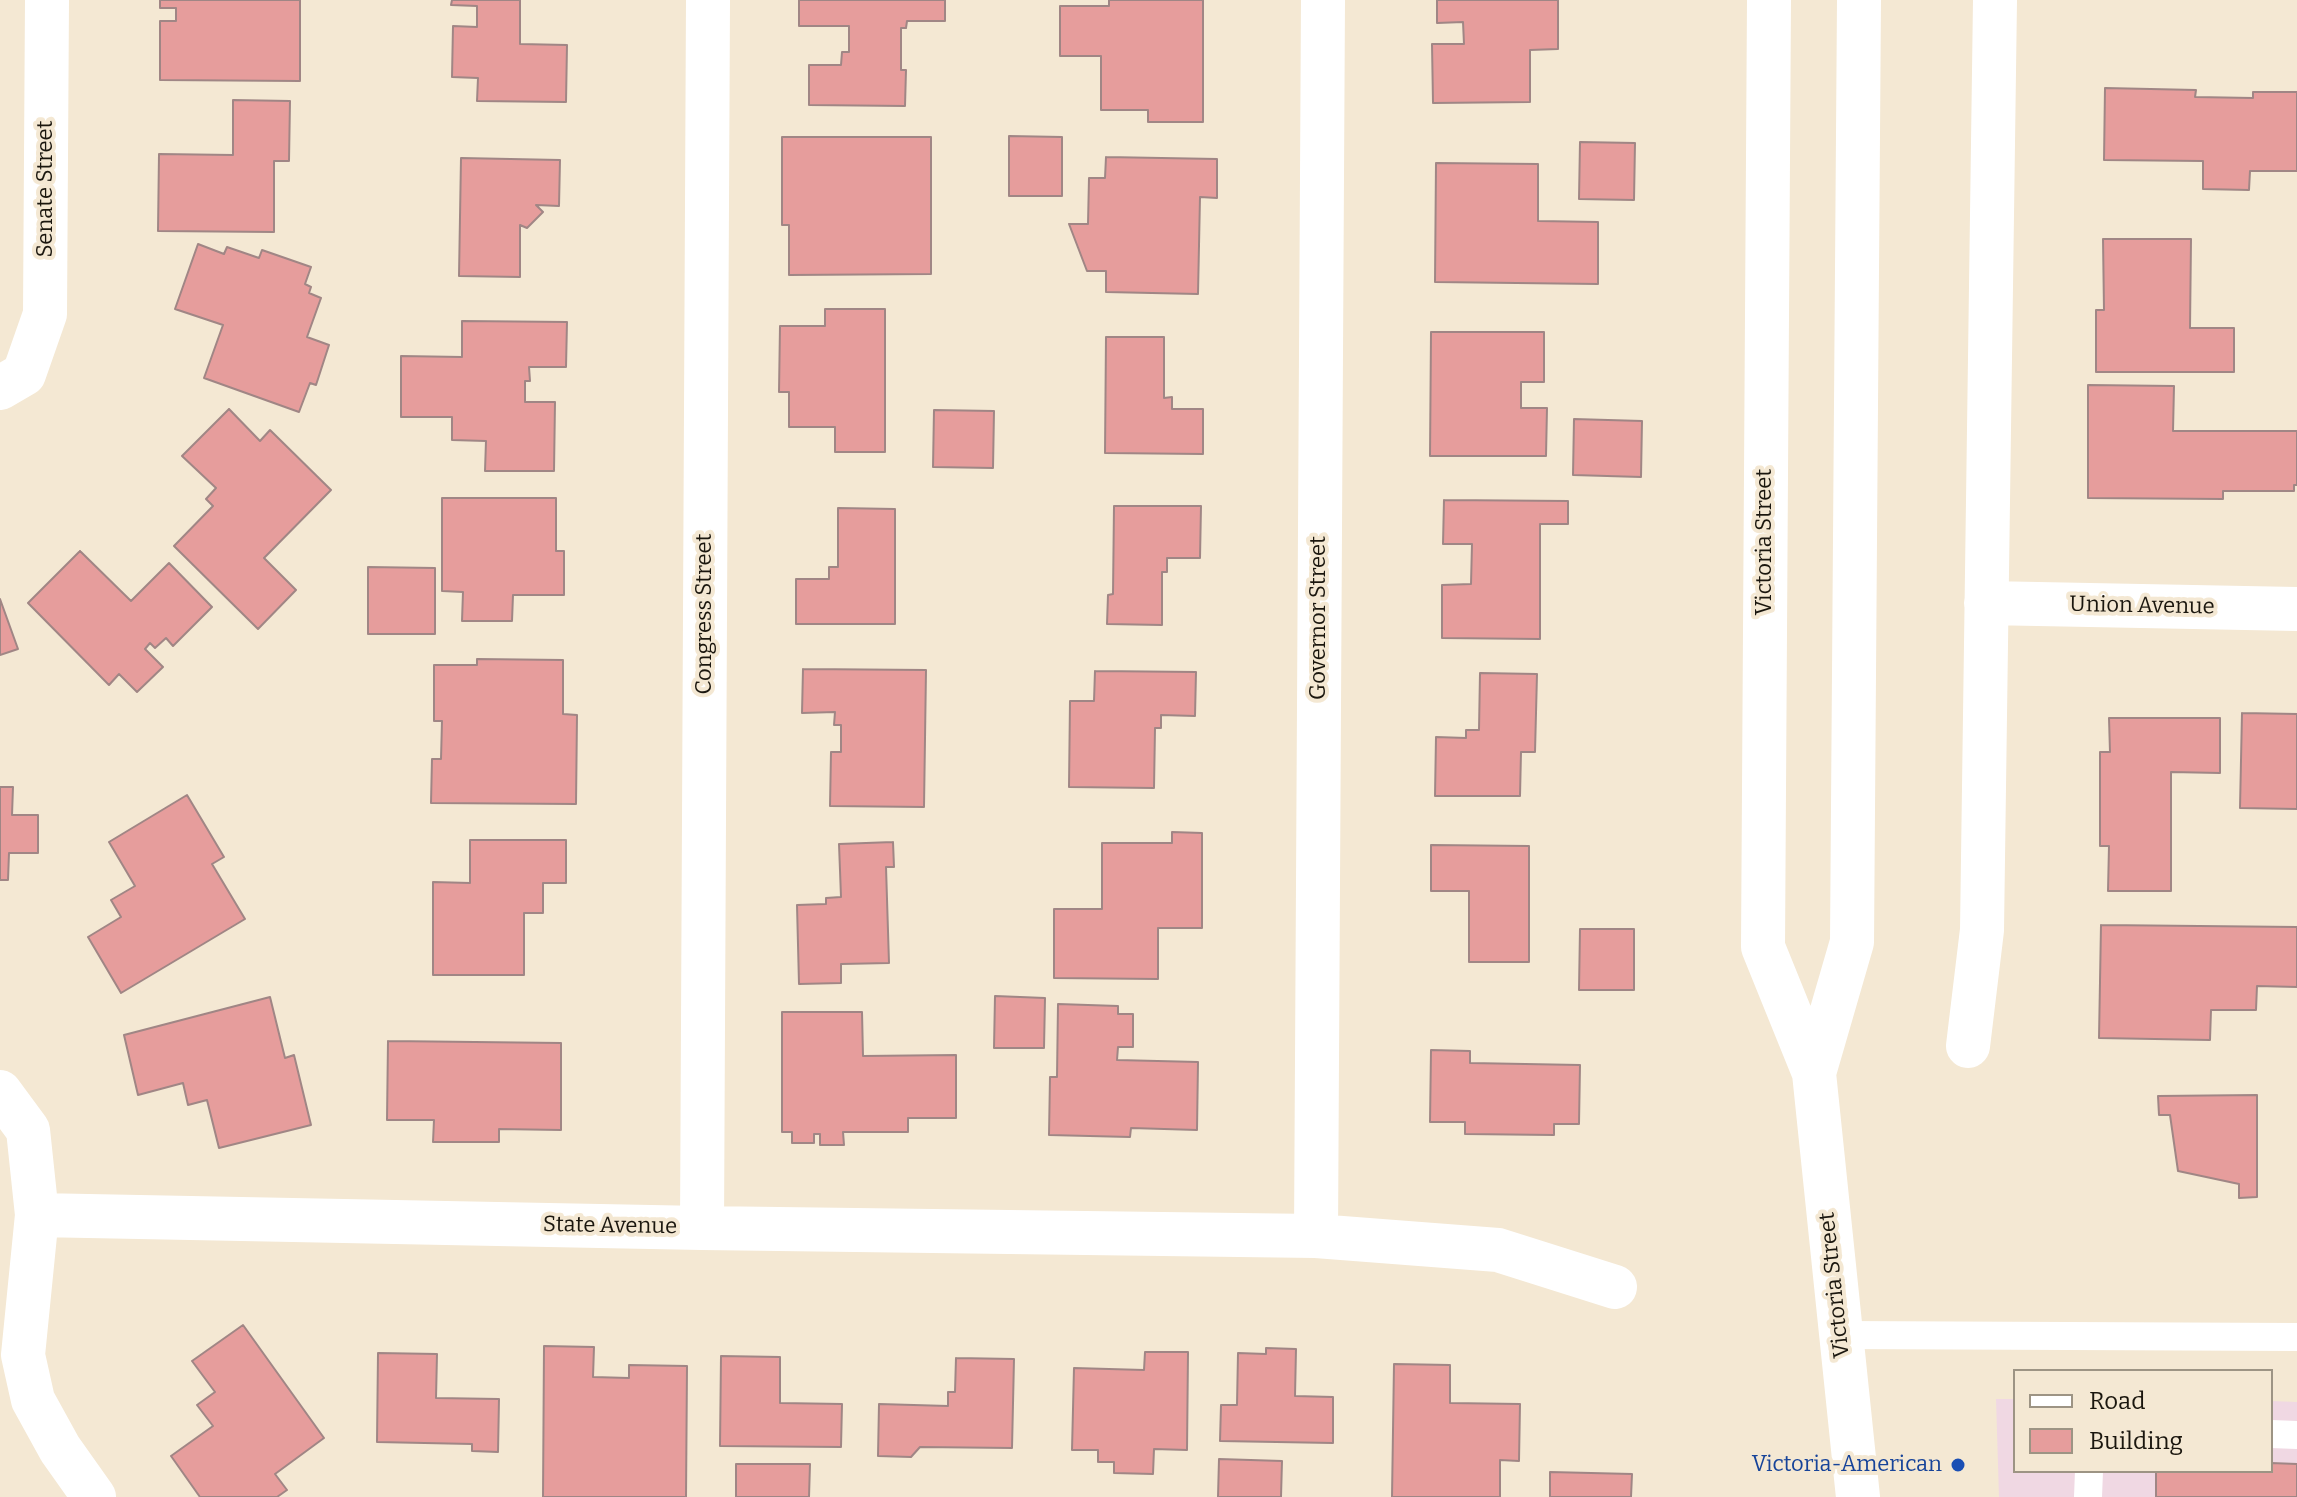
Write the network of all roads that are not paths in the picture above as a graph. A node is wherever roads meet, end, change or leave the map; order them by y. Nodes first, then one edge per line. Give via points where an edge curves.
1 (47, 0) edge
2 (708, 0) edge
3 (1323, 0) edge
4 (1769, 0) edge
5 (1859, 0) edge
6 (1995, 0) edge
7 (12, 381) edge
8 (1986, 603) junction
9 (2297, 609) edge
10 (1968, 1046) dead end
11 (1814, 1073) junction
12 (0, 1092) edge
13 (37, 1215) junction
14 (702, 1228) junction
15 (1316, 1236) junction
16 (1615, 1287) dead end
17 (1839, 1335) junction
18 (2297, 1337) edge
19 (2273, 1434) edge
20 (2297, 1435) edge
21 (2089, 1473) edge
22 (94, 1497) edge
23 (1858, 1497) edge
24 (2088, 1497) edge

1 - 7 street, Senate Street via 45,314
2 - 14 street, Congress Street
3 - 15 street, Governor Street
4 - 11 street, Victoria Street via 1763,947
5 - 11 street, Victoria Street via 1852,942
6 - 8 street
8 - 9 street, Union Avenue
8 - 10 street via 1982,930
11 - 17 street, Victoria Street
12 - 13 street via 28,1130
13 - 14 street, State Avenue
13 - 22 street via 23,1355 33,1400
14 - 15 street, State Avenue
15 - 16 street, State Avenue via 1498,1250
17 - 18 lane
17 - 23 street, Victoria Street
19 - 20 lane
21 - 24 lane

